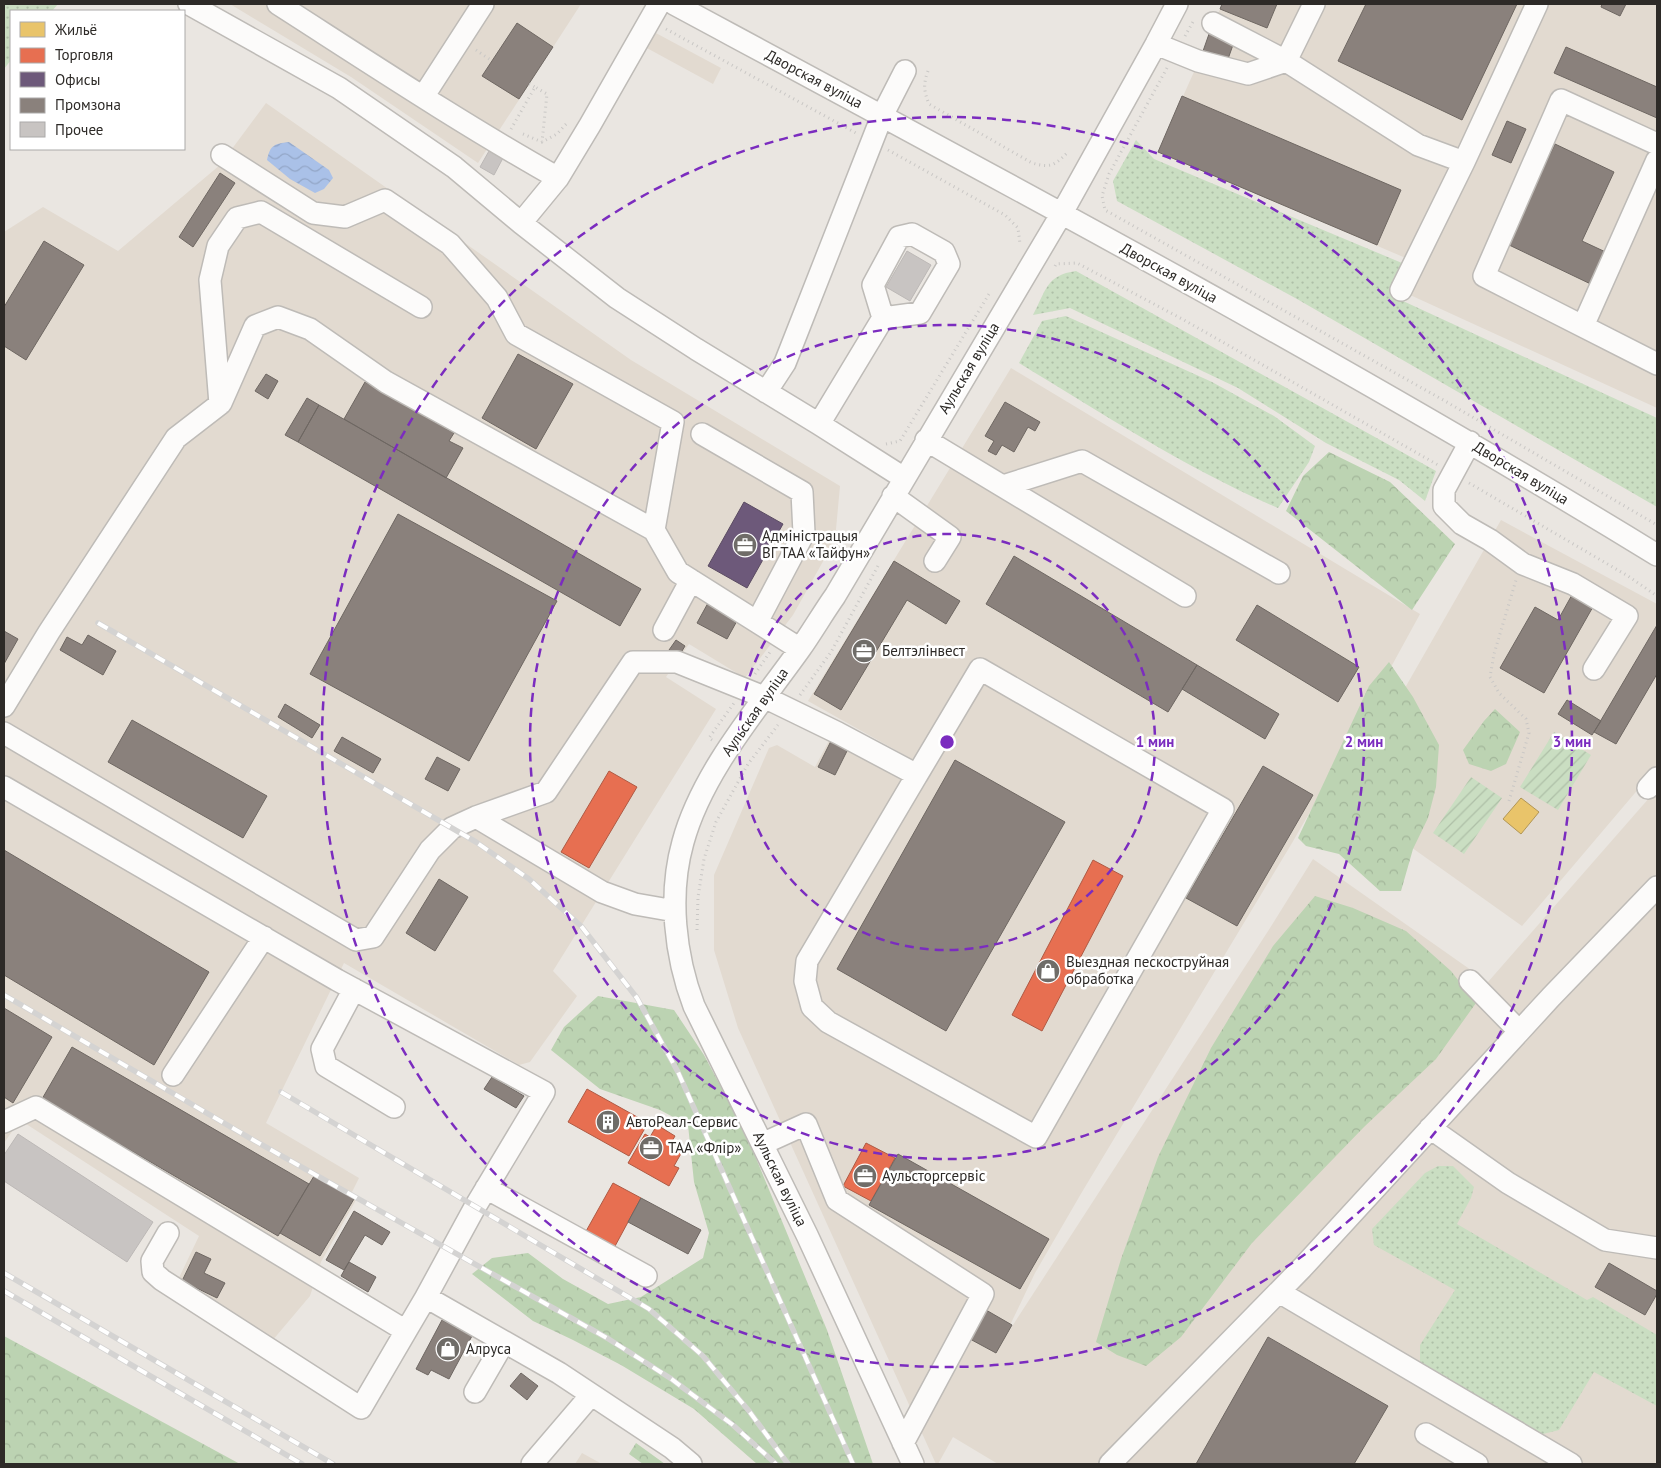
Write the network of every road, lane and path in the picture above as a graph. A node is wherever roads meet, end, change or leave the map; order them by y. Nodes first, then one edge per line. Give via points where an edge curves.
1 (189, 4) edge
2 (278, 4) edge
3 (483, 4) edge
4 (674, 4) edge
5 (1176, 4) edge
6 (1314, 4) edge
7 (1537, 4) edge
8 (654, 12) edge
9 (1204, 20) joint
10 (1156, 44) junction
11 (1176, 52) junction
12 (1286, 61) junction
13 (928, 71) dead end
14 (905, 72) dead end
15 (529, 84) dead end
16 (535, 87) junction
17 (423, 97) junction
18 (882, 116) junction
19 (569, 121) dead end
20 (872, 141) junction
21 (542, 142) junction
22 (1657, 144) edge
23 (1067, 153) dead end
24 (222, 155) dead end
25 (1657, 160) edge
26 (1464, 162) junction
27 (558, 178) junction
28 (1062, 213) junction
29 (521, 223) junction
30 (1020, 243) dead end
31 (1051, 273) dead end
32 (1400, 290) dead end
33 (421, 307) dead end
34 (883, 318) dead end
35 (1583, 326) junction
36 (1657, 364) edge
37 (766, 392) junction
38 (220, 404) junction
39 (819, 424) junction
40 (702, 434) dead end
41 (926, 440) junction
42 (1470, 442) junction
43 (1453, 473) junction
44 (1003, 486) junction
45 (898, 487) junction
46 (1657, 525) edge
47 (654, 530) junction
48 (1657, 556) edge
49 (881, 558) dead end
50 (935, 561) dead end
51 (1524, 564) junction
52 (1279, 573) dead end
53 (691, 580) junction
54 (1185, 596) dead end
55 (1657, 596) edge
56 (757, 622) junction
57 (664, 630) dead end
58 (800, 649) junction
59 (1594, 669) dead end
60 (764, 697) junction
61 (4, 706) edge
62 (790, 710) junction
63 (4, 733) edge
64 (917, 775) junction
65 (4, 787) edge
66 (1509, 801) dead end
67 (476, 816) junction
68 (1657, 886) edge
69 (675, 910) junction
70 (697, 933) dead end
71 (264, 937) junction
72 (1470, 981) dead end
73 (354, 989) junction
74 (1520, 1031) junction
75 (173, 1075) dead end
76 (394, 1107) dead end
77 (4, 1122) edge
78 (1430, 1128) junction
79 (762, 1144) junction
80 (486, 1188) junction
81 (168, 1233) dead end
82 (1657, 1248) edge
83 (646, 1276) dead end
84 (1279, 1292) junction
85 (426, 1297) junction
86 (406, 1331) junction
87 (504, 1342) junction
88 (475, 1392) dead end
89 (591, 1394) junction
90 (1426, 1434) dead end
91 (903, 1443) junction
92 (532, 1464) edge
93 (691, 1464) edge
94 (913, 1464) edge
95 (1110, 1464) edge
96 (1477, 1464) edge
97 (1571, 1464) edge

1 - 29 street via 339,88 454,168
2 - 17 street
3 - 17 street
4 - 18 street, Дворская вуліца
5 - 10 street, Аульская вуліца
6 - 12 street
7 - 26 street
8 - 20 path
8 - 27 street
9 - 11 path
9 - 12 street
10 - 11 street
10 - 28 street, Аульская вуліца
11 - 12 street via 1248,74
11 - 46 path via 1109,174 1102,196 1105,210 1445,400
12 - 26 street via 1418,145
13 - 23 path via 924,93 929,104 1032,163 1045,167 1057,163
14 - 18 street
15 - 16 path
16 - 21 path via 547,94
16 - 21 path via 510,128
17 - 27 street
18 - 20 street
18 - 28 street, Дворская вуліца
19 - 21 path via 557,134
20 - 30 path via 1005,215 1018,228
20 - 37 street via 785,363
22 - 35 street via 1561,100 1484,276
24 - 47 street via 313,213 345,217 385,200 450,244 497,298 516,334 673,422
25 - 35 street
26 - 32 street
27 - 29 street
28 - 41 street, Аульская вуліца
28 - 42 street, Дворская вуліца
29 - 37 street via 617,298
31 - 43 path via 1056,264 1076,263
33 - 38 street via 261,212 236,218 218,246 210,280
34 - 39 street
35 - 36 street
37 - 39 street
38 - 47 street via 254,326 278,317 310,329 386,382
38 - 61 street via 176,438
39 - 45 street
40 - 56 street via 802,492 804,533
41 - 44 street
41 - 45 street, Аульская вуліца
42 - 43 street
42 - 48 street, Дворская вуліца
43 - 51 street via 1444,490 1444,506 1462,524
43 - 55 path
44 - 52 street via 1082,461
44 - 54 street
45 - 50 street via 950,537
45 - 58 street, Аульская вуліца via 835,596
47 - 53 street via 678,572
49 - 62 path via 831,652
51 - 59 street via 1573,584 1627,616
51 - 66 path via 1502,625 1490,678 1499,693 1526,720 1529,733
53 - 56 street
53 - 57 street
56 - 58 street
58 - 60 street, Аульская вуліца
60 - 62 street
60 - 67 street via 677,662 633,662 546,792
60 - 69 street, Аульская вуліца via 727,751 700,799 683,842
62 - 64 street
62 - 70 path via 748,764 716,822 704,858
63 - 67 street via 356,940 373,937 430,850 452,828
64 - 64 street via 807,961 805,981 812,1007 828,1022 1036,1137 1223,809 980,669
65 - 71 street
67 - 69 street via 602,892 635,904
68 - 74 street
69 - 79 street, Аульская вуліца via 686,983 694,1006
71 - 73 street
71 - 75 street
72 - 74 street
73 - 76 street via 322,1049 326,1066
73 - 80 street via 544,1092
74 - 78 street
77 - 86 street via 36,1107
78 - 82 street via 1508,1183 1605,1240
78 - 84 street
79 - 91 street, Аульская вуліца
79 - 91 street via 806,1124 837,1200 983,1294
80 - 83 street
80 - 85 street
81 - 86 street via 152,1262 153,1272 361,1408
84 - 95 street
84 - 97 street
85 - 86 street
85 - 87 street
87 - 88 street
87 - 89 street
89 - 92 street
89 - 93 street
90 - 96 street
91 - 94 street, Аульская вуліца

